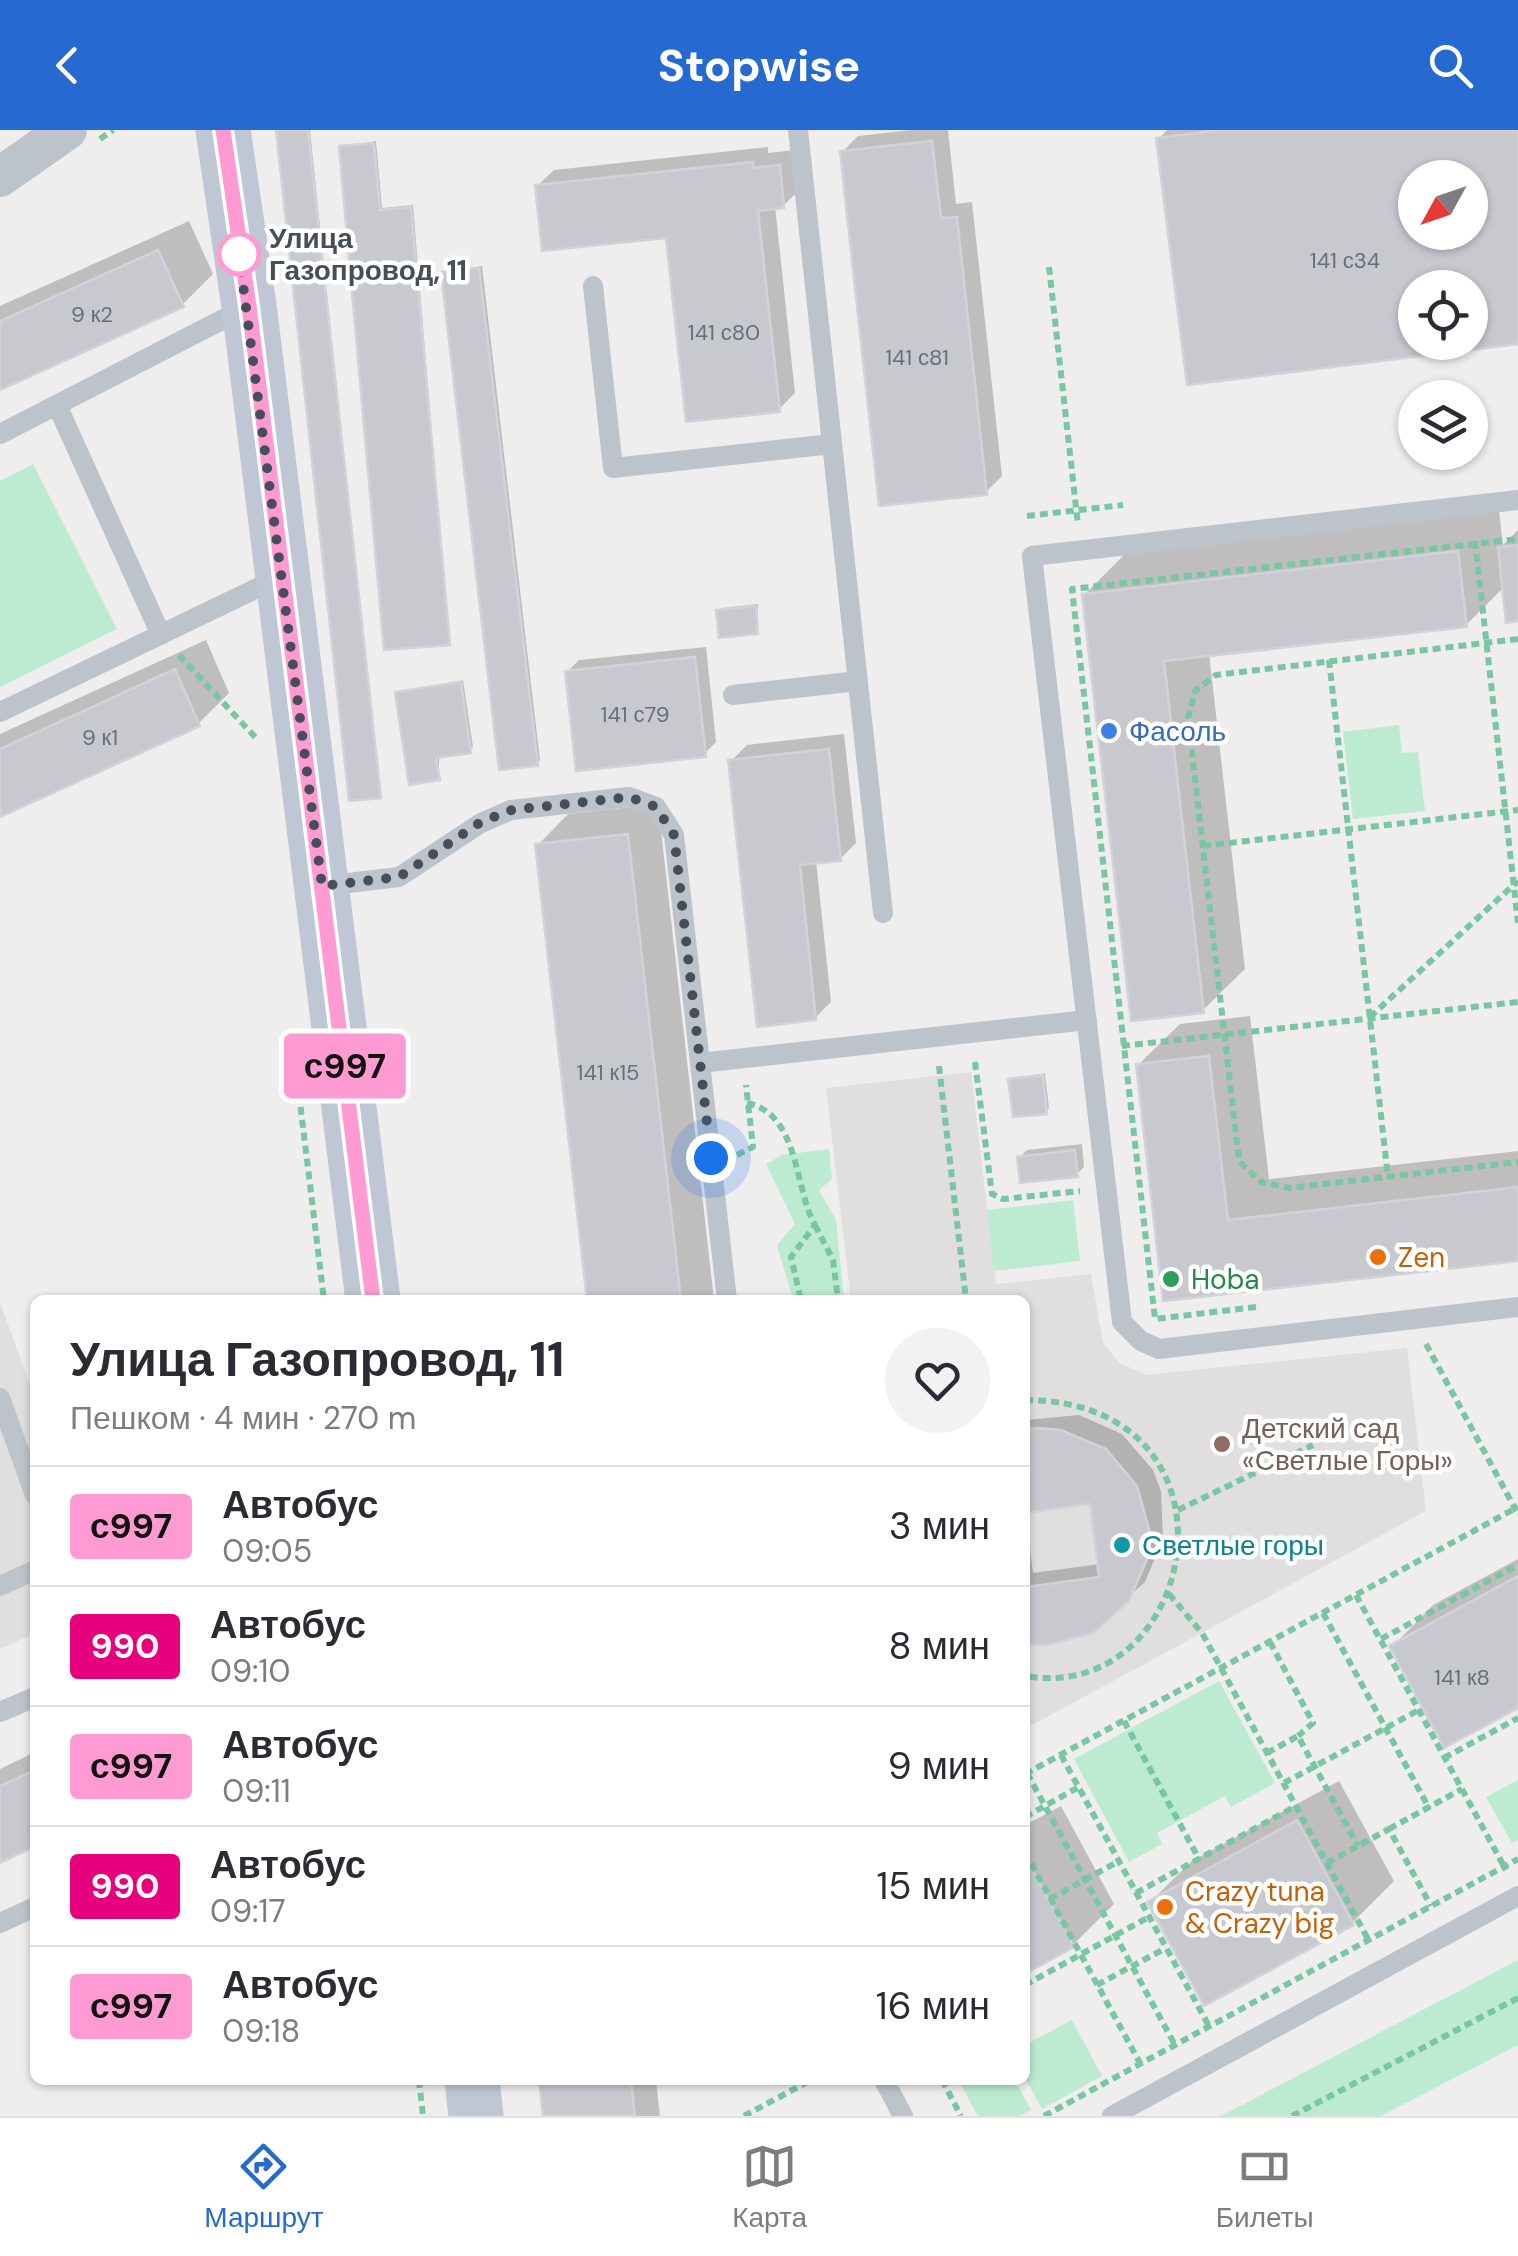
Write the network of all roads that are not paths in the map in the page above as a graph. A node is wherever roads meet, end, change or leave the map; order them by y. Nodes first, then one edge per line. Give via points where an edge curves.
1 (222, 130) edge
2 (798, 130) edge
3 (53, 134) edge
4 (8, 172) edge
5 (593, 286) dead end
6 (249, 306) junction
7 (57, 404) junction
8 (0, 434) edge
9 (832, 444) junction
10 (1518, 500) edge
11 (282, 576) junction
12 (161, 635) junction
13 (858, 681) junction
14 (733, 695) dead end
15 (0, 712) edge
16 (322, 886) junction
17 (883, 913) dead end
18 (1086, 1020) junction
19 (700, 1064) junction
20 (372, 1295) edge
21 (726, 1295) edge
22 (1518, 1307) edge
23 (0, 1398) edge
24 (30, 1482) edge
25 (30, 1572) edge
26 (0, 1586) edge
27 (30, 1699) edge
28 (0, 1712) edge
29 (1514, 1888) edge
30 (30, 1908) edge
31 (0, 1923) edge
32 (473, 2085) edge
33 (887, 2085) edge
34 (476, 2116) edge
35 (904, 2116) edge
36 (1112, 2116) edge

1 - 6 street
2 - 9 lane
3 - 4 street
5 - 9 lane via 613,468
6 - 7 lane
6 - 11 street
7 - 8 lane
7 - 12 lane
9 - 13 lane
10 - 18 lane via 1032,556
11 - 12 lane
11 - 16 street
12 - 15 lane
13 - 14 lane
13 - 17 lane
16 - 19 lane via 399,877 481,822 512,810 629,797 648,802 674,835
16 - 20 street
18 - 19 lane
18 - 22 lane via 1122,1322 1150,1346
19 - 21 lane
23 - 24 lane
25 - 26 lane
27 - 28 lane
29 - 36 lane via 1384,1968
30 - 31 lane
32 - 34 street
33 - 35 lane

